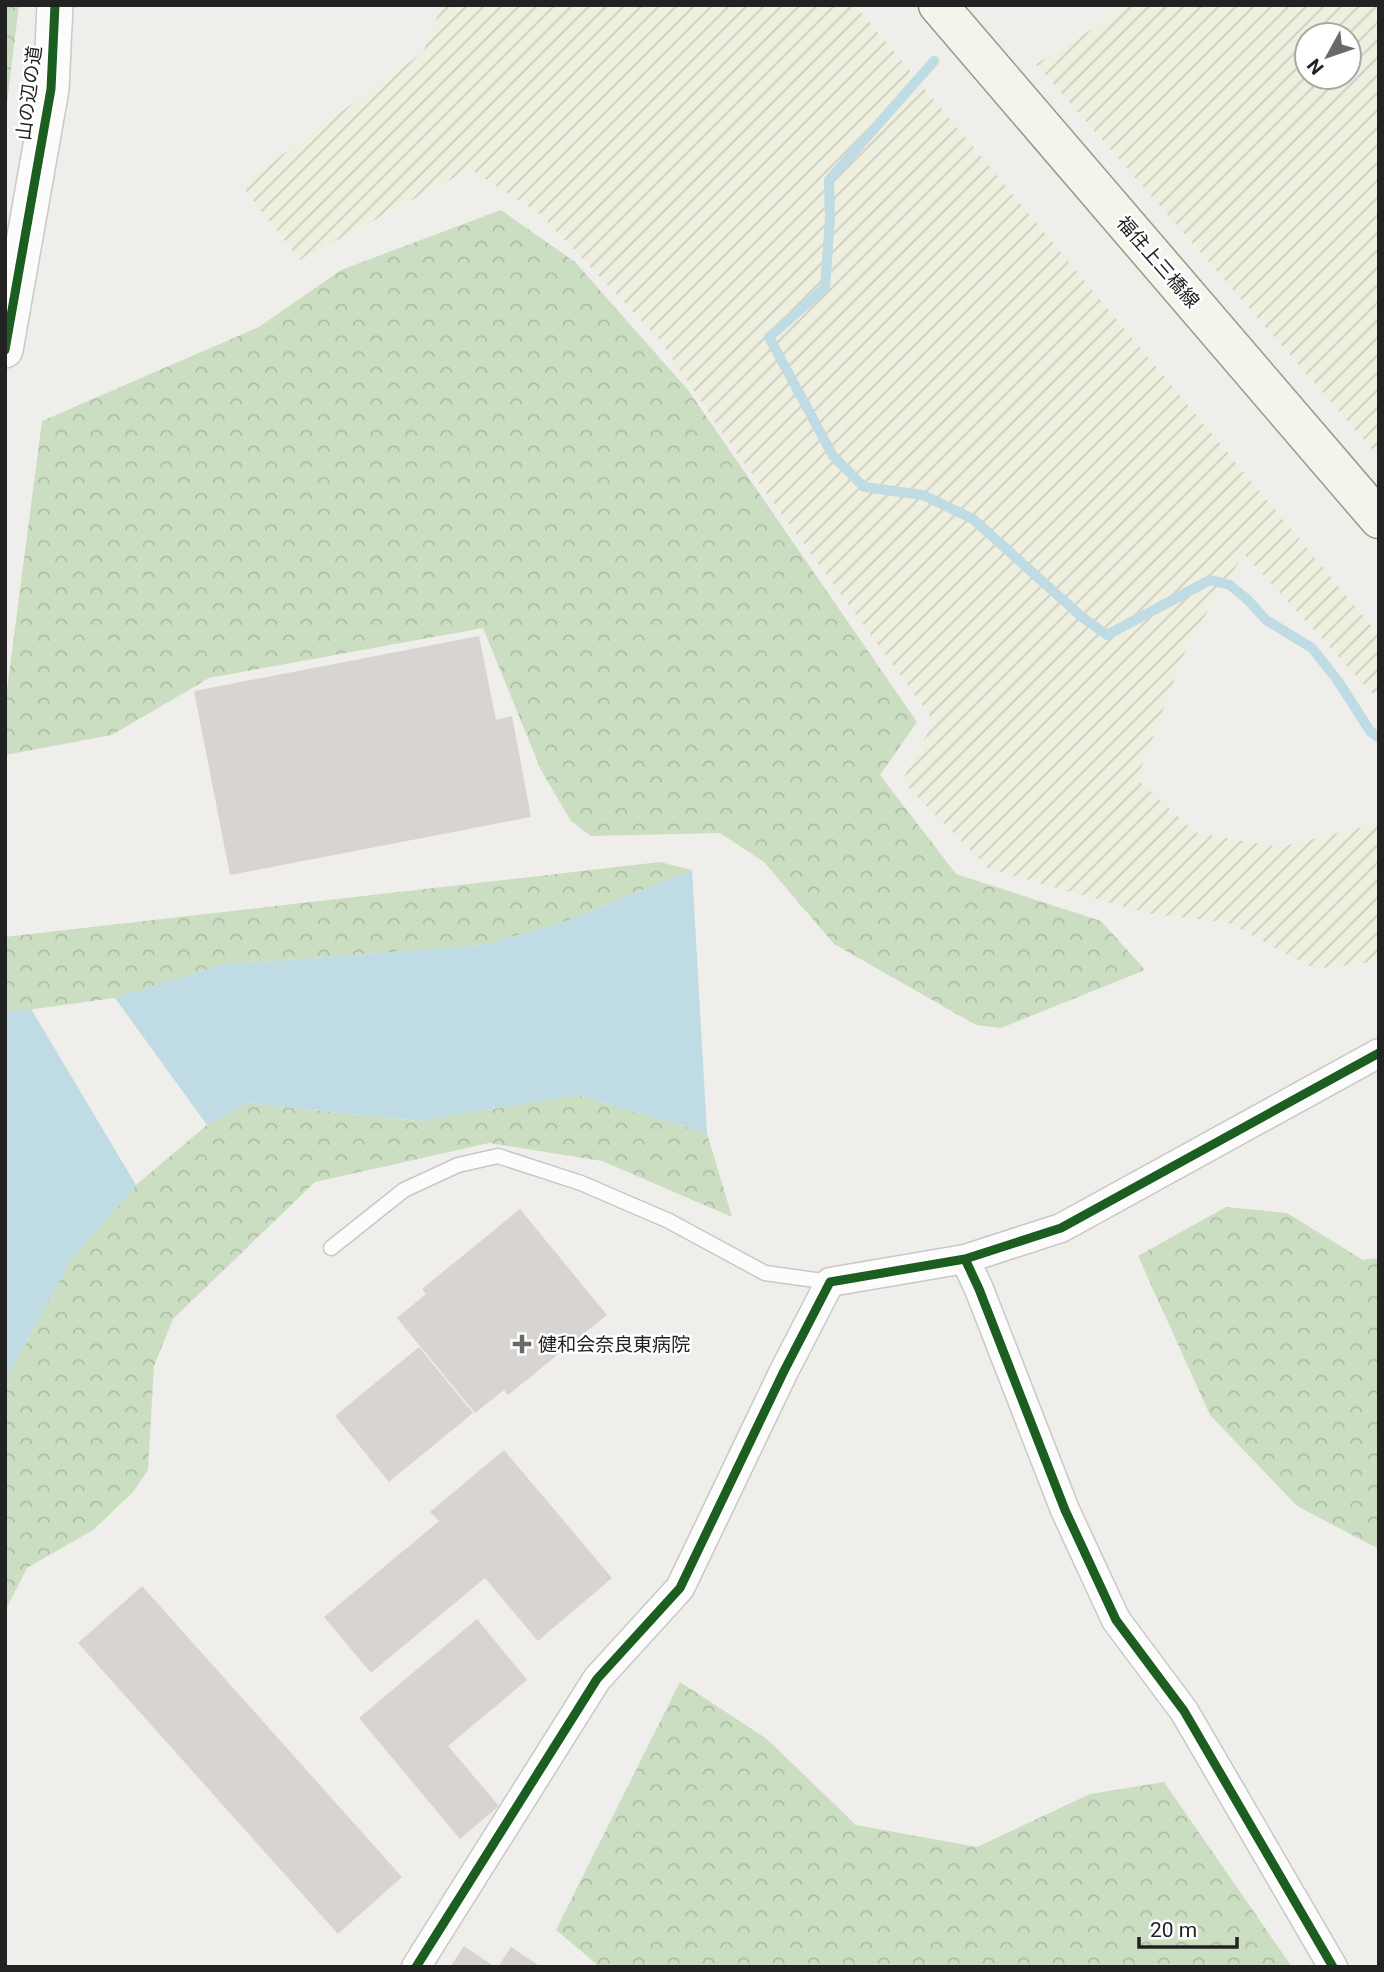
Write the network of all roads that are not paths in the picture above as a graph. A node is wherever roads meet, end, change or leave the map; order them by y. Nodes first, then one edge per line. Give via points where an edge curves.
1 (55, 5) edge
2 (938, 5) edge
3 (5, 350) edge
4 (1379, 519) edge
5 (1379, 1053) edge
6 (331, 1248) dead end
7 (965, 1259) junction
8 (830, 1282) junction
9 (416, 1967) edge
10 (1334, 1967) edge

1 - 3 street, 山の辺の道 via 51,89
2 - 4 main road, 福住上三橋線
5 - 7 street via 1061,1228
6 - 8 lane via 404,1191 458,1165 498,1156 581,1183 669,1221 765,1273
7 - 8 street
7 - 10 street via 1065,1510 1116,1620 1184,1711
8 - 9 street via 680,1588 597,1679

